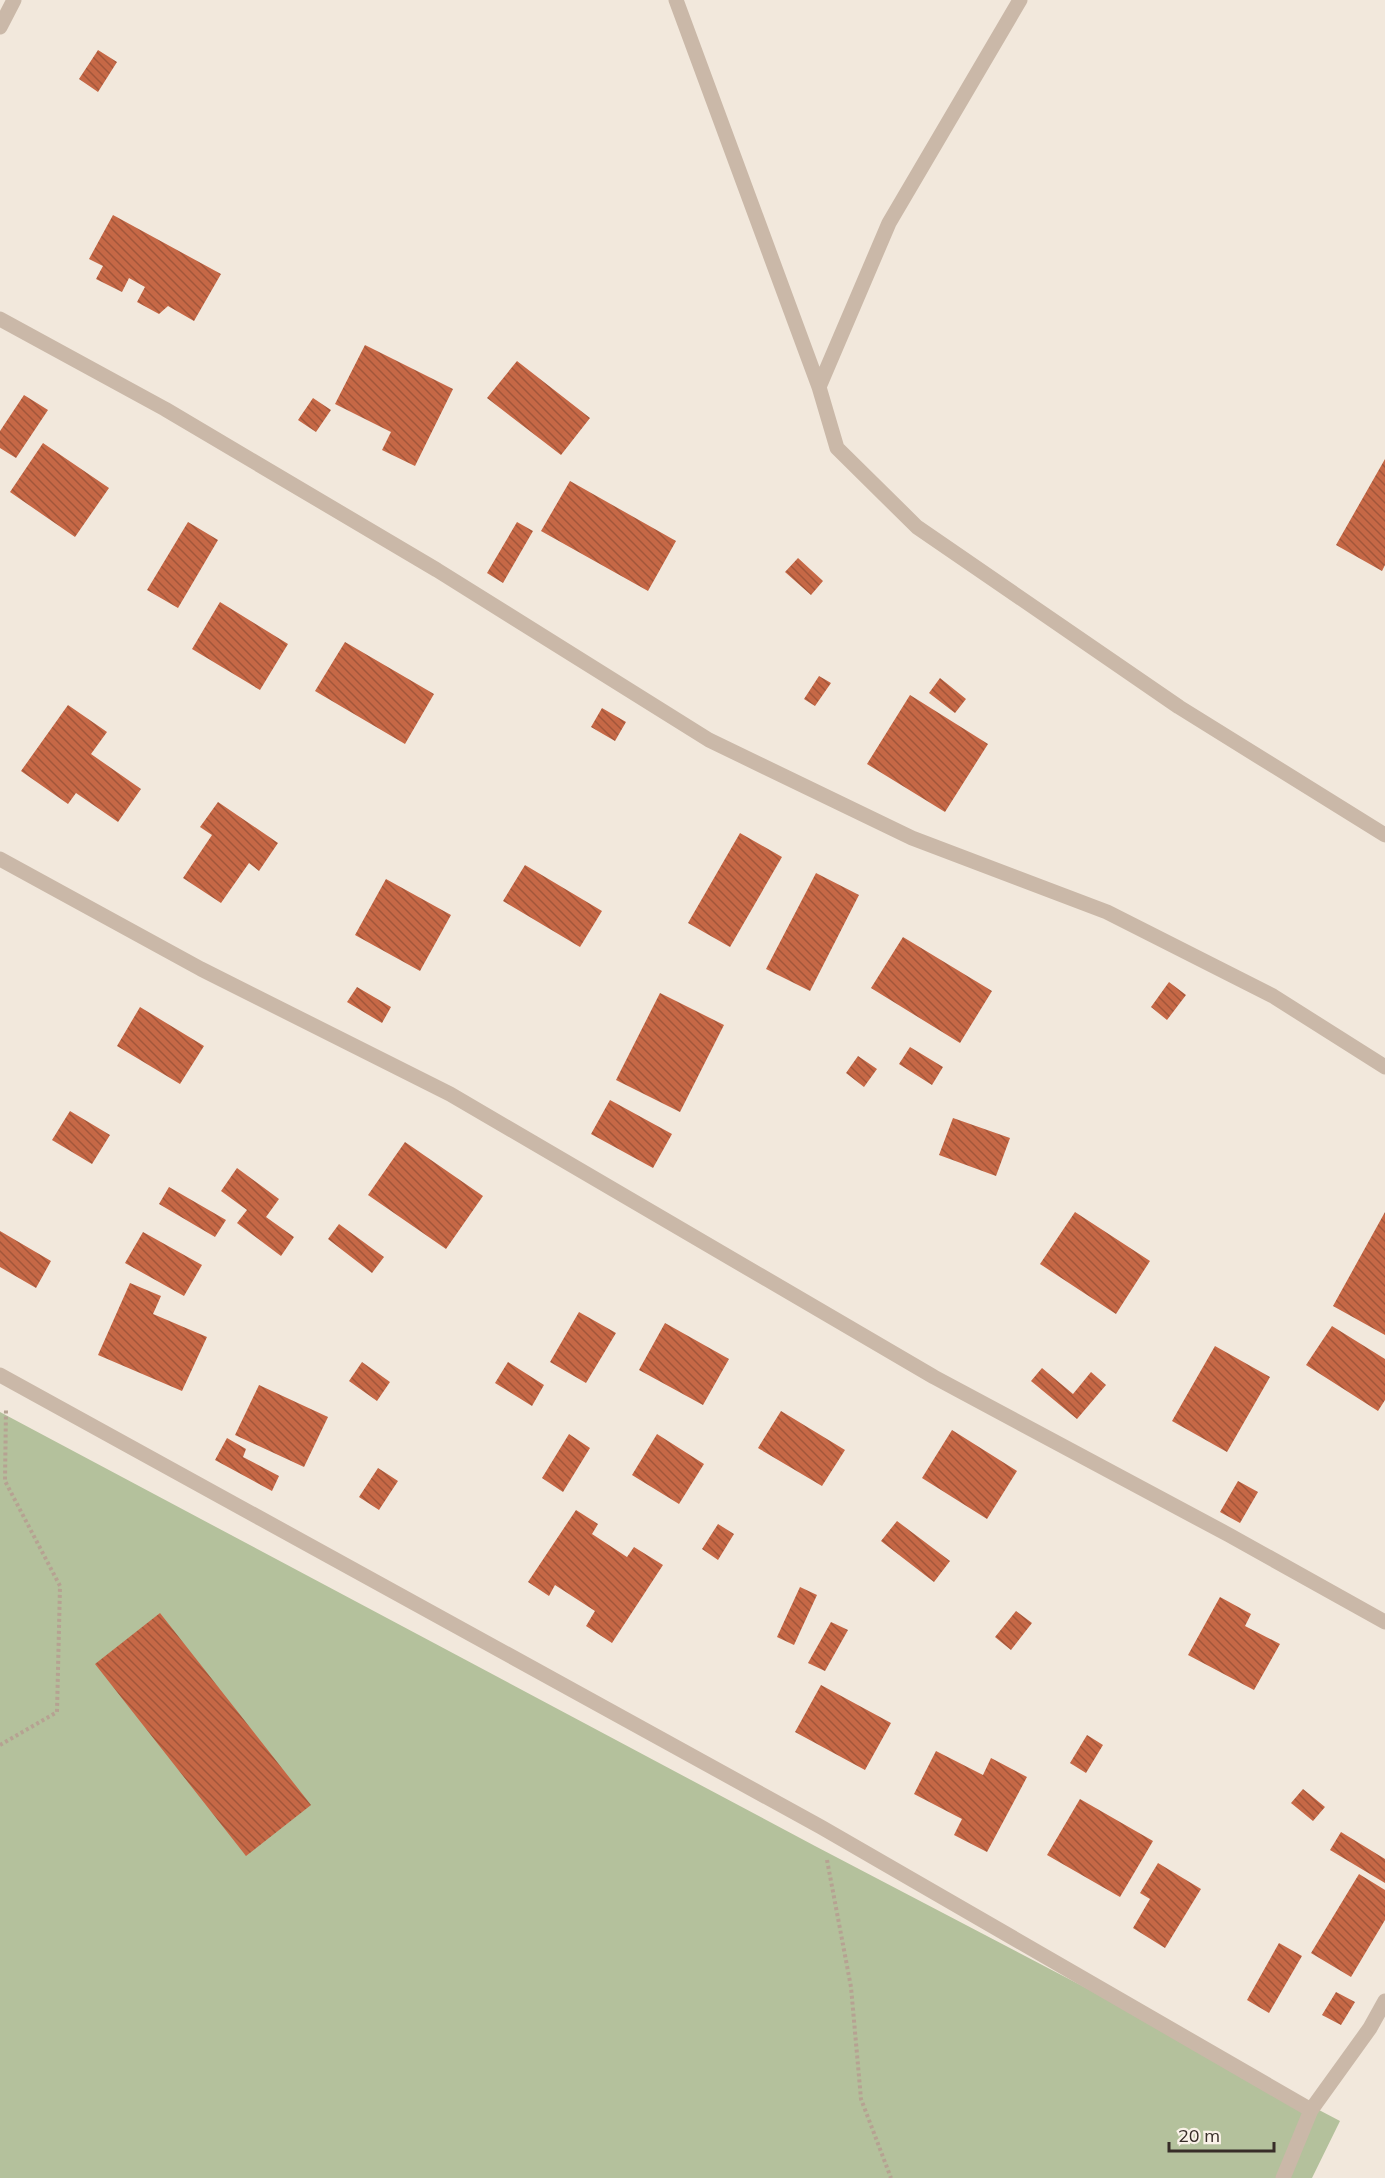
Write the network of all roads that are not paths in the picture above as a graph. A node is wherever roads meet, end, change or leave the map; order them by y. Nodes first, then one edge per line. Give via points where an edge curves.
1 (14, 0) edge
2 (676, 0) edge
3 (1020, 0) edge
4 (0, 27) edge
5 (0, 319) edge
6 (819, 387) junction
7 (1385, 834) edge
8 (0, 859) edge
9 (1385, 1067) edge
10 (4, 1376) edge
11 (1385, 1622) edge
12 (1385, 2001) edge
13 (1311, 2110) junction
14 (1283, 2178) edge

1 - 4 street
2 - 6 street
3 - 6 street via 889,223
5 - 9 street via 165,409 427,564 709,740 912,838 1107,912 1273,996
6 - 7 street via 837,448 917,527 1179,708
8 - 11 street via 201,969 450,1094 934,1377
10 - 13 street via 821,1827
12 - 13 street
13 - 14 street

